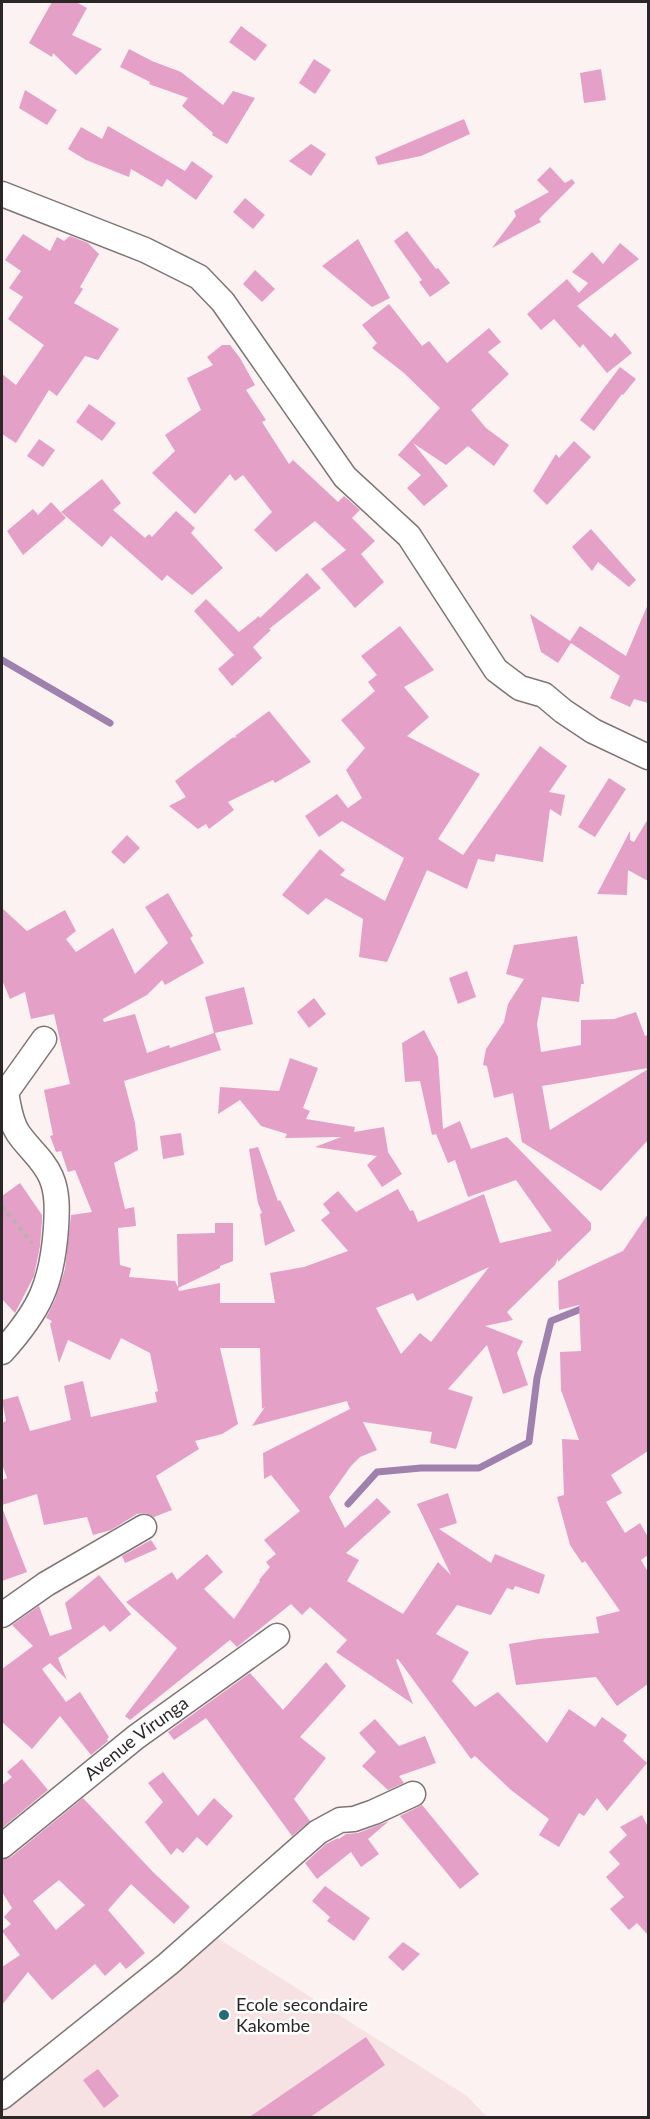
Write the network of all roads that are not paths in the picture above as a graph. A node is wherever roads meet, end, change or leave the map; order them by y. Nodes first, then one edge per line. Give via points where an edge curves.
1 (2, 194) edge
2 (648, 757) edge
3 (44, 1039) dead end
4 (4, 1096) edge
5 (2, 1352) edge
6 (144, 1527) dead end
7 (2, 1615) edge
8 (277, 1636) dead end
9 (413, 1794) dead end
10 (2, 1845) edge
11 (2, 2097) edge

1 - 2 street via 146,250 199,277 223,302 345,477 409,536 496,670 520,688 544,695 594,731
3 - 4 street
4 - 5 street via 17,1131 46,1168 56,1188 57,1212 48,1283 38,1304
6 - 7 street via 46,1584
8 - 10 street, Avenue Virunga via 136,1737
9 - 11 street via 318,1832 168,1964

